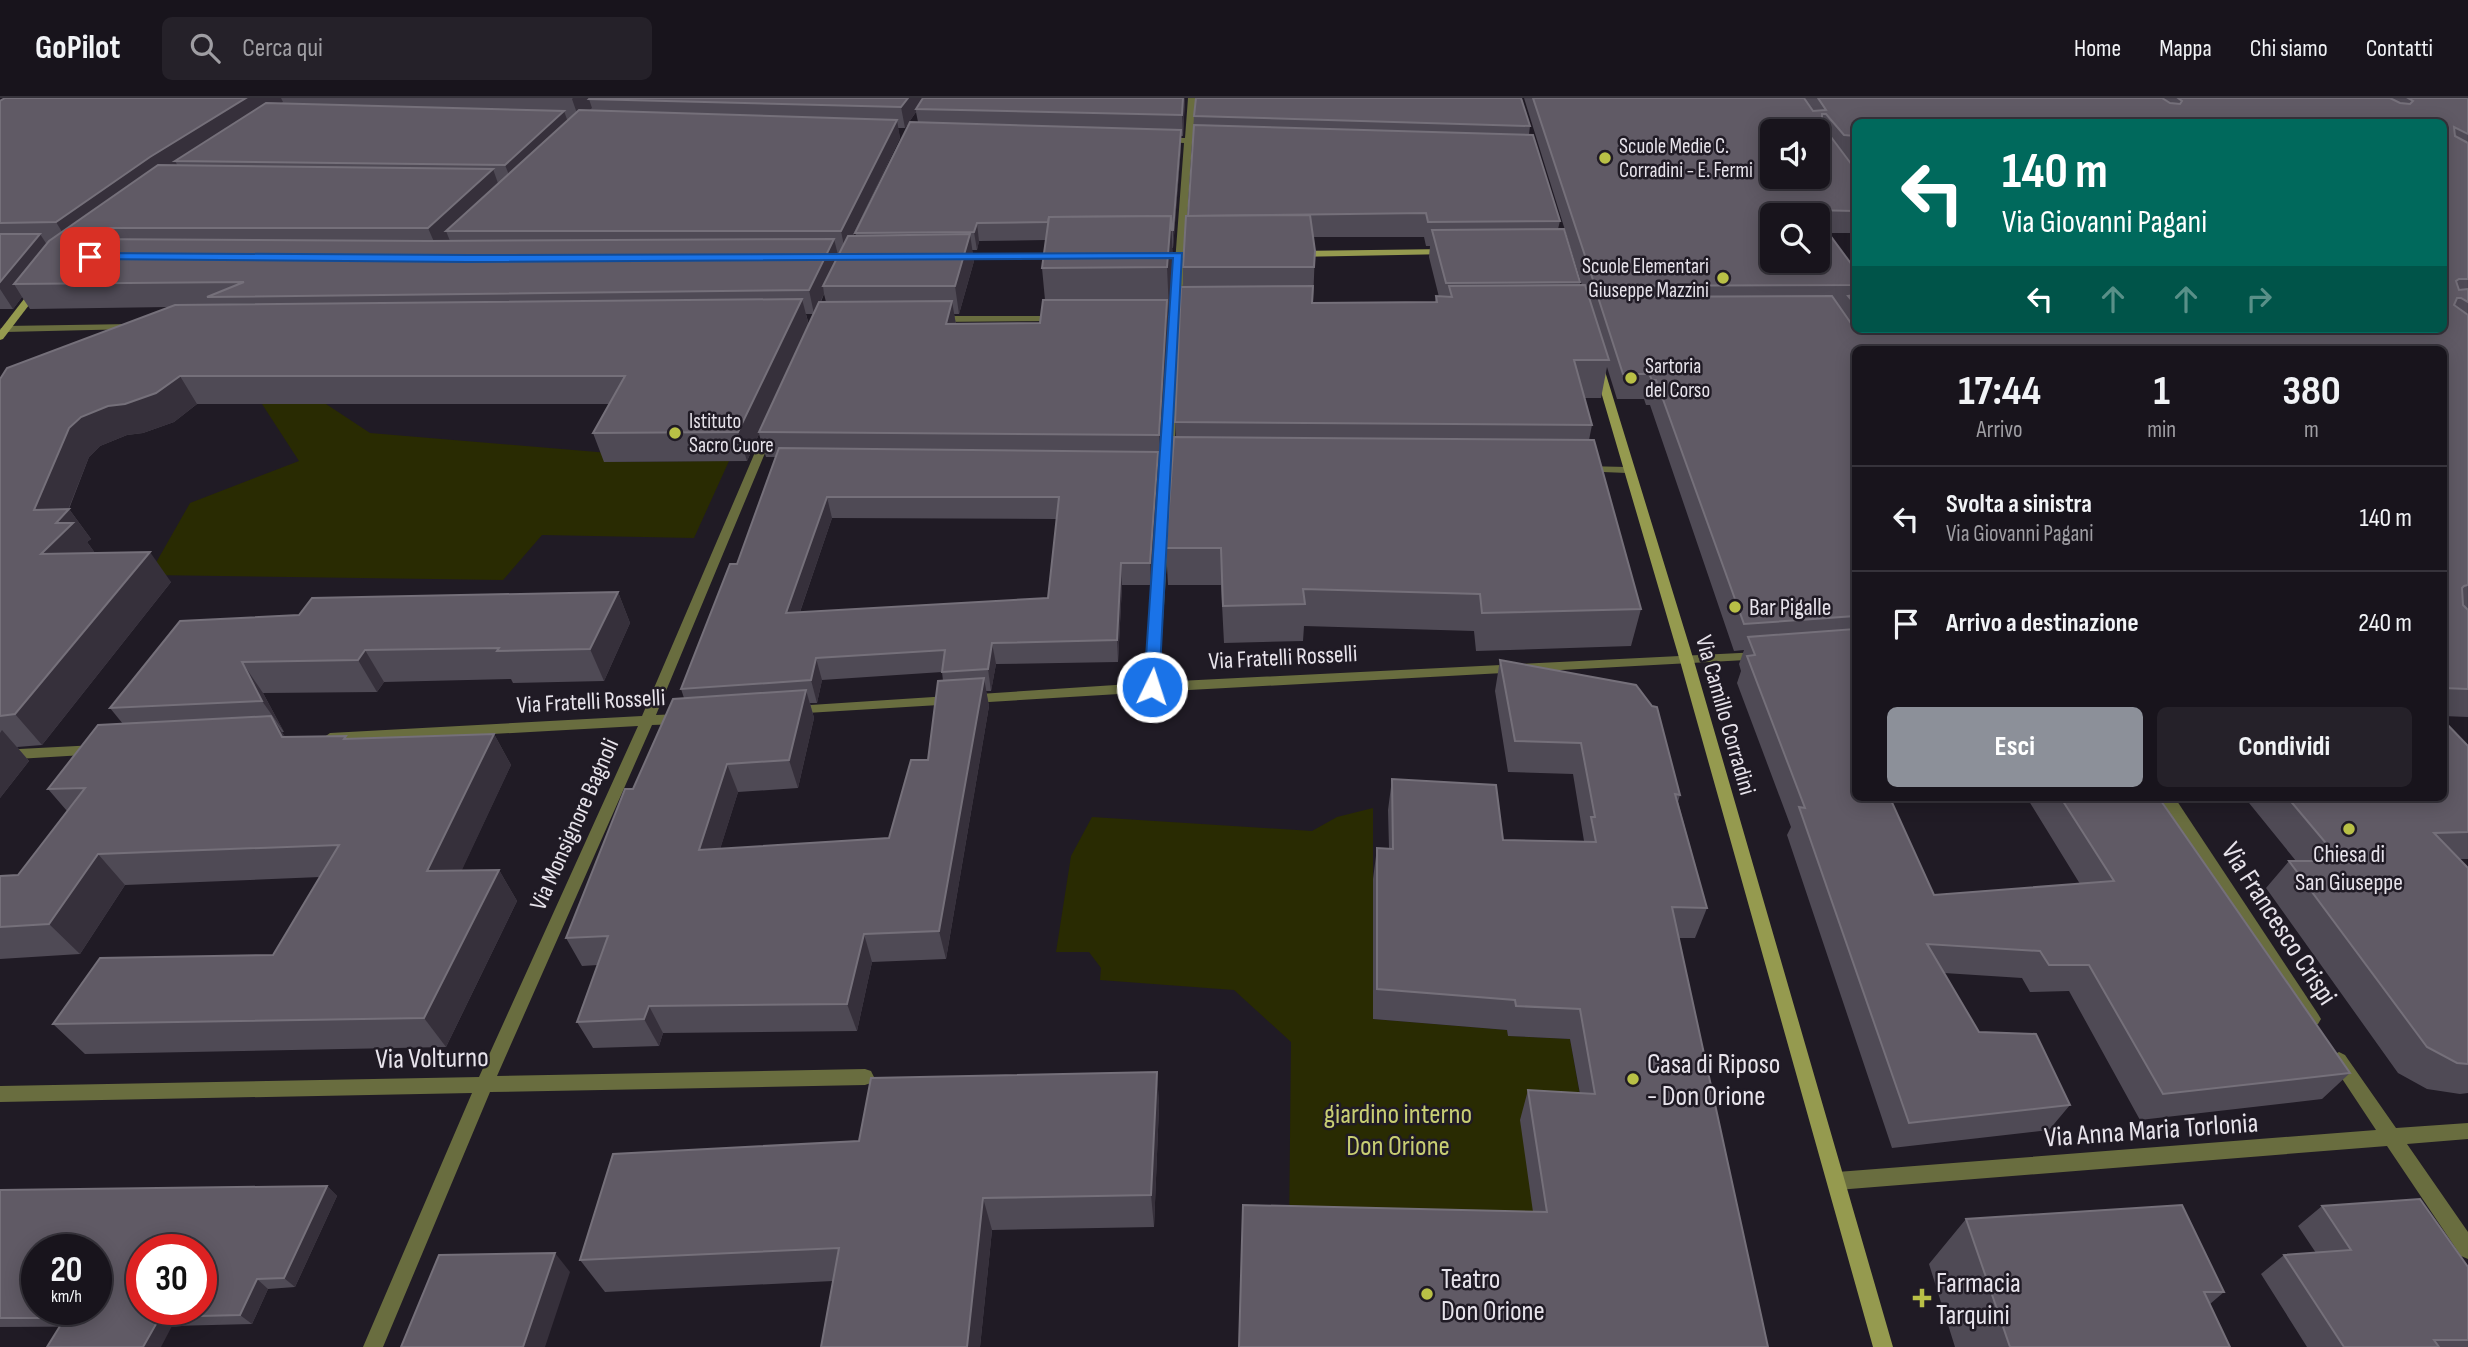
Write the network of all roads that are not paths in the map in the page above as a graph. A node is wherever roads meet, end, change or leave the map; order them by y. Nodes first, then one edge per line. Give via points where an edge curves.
1 (1192, 98) edge
2 (1159, 140) edge
3 (1187, 141) junction
4 (1215, 142) edge
5 (1454, 252) edge
6 (1220, 254) edge
7 (1289, 254) edge
8 (1137, 255) edge
9 (1179, 255) junction
10 (1069, 256) edge
11 (945, 257) edge
12 (41, 283) edge
13 (1215, 318) edge
14 (928, 319) edge
15 (1065, 319) edge
16 (1133, 319) edge
17 (1174, 319) junction
18 (147, 327) edge
19 (3, 333) edge
20 (1595, 354) edge
21 (776, 415) edge
22 (755, 463) junction
23 (768, 463) dead end
24 (1126, 464) edge
25 (1168, 465) junction
26 (1195, 465) edge
27 (1572, 469) edge
28 (1628, 470) junction
29 (1777, 654) edge
30 (1687, 661) junction
31 (1152, 687) junction
32 (783, 712) edge
33 (688, 719) edge
34 (647, 721) junction
35 (321, 738) edge
36 (107, 749) edge
37 (0, 755) edge
38 (2169, 801) edge
39 (865, 1077) dead end
40 (485, 1084) junction
41 (0, 1094) edge
42 (2468, 1131) edge
43 (2390, 1138) junction
44 (1838, 1181) junction
45 (2468, 1250) edge
46 (373, 1347) edge
47 (1883, 1347) edge

1 - 3 street
2 - 3 street
3 - 4 street
3 - 9 street
5 - 7 street
6 - 9 street
8 - 9 street
9 - 17 street
10 - 11 street
12 - 19 street
13 - 17 street
14 - 15 street
16 - 17 street
17 - 25 street
18 - 19 street
20 - 28 street, Via Camillo Corradini
21 - 22 street, Via Monsignore Bagnoli
22 - 23 street
22 - 34 street, Via Monsignore Bagnoli
24 - 25 street
25 - 26 street
25 - 31 street
27 - 28 street
28 - 30 street, Via Camillo Corradini
29 - 30 street, Via Fratelli Rosselli
30 - 31 street, Via Fratelli Rosselli
30 - 44 street, Via Camillo Corradini
31 - 32 street, Via Fratelli Rosselli
33 - 34 street, Via Fratelli Rosselli
34 - 35 street, Via Fratelli Rosselli
34 - 40 street, Via Monsignore Bagnoli
36 - 37 street
38 - 43 street, Via Francesco Crispi
39 - 40 street, Via Volturno
40 - 41 street, Via Volturno
40 - 46 street, Via Monsignore Bagnoli
42 - 43 street, Via Anna Maria Torlonia
43 - 44 street, Via Anna Maria Torlonia
43 - 45 street, Via Francesco Crispi
44 - 47 street, Via Camillo Corradini

